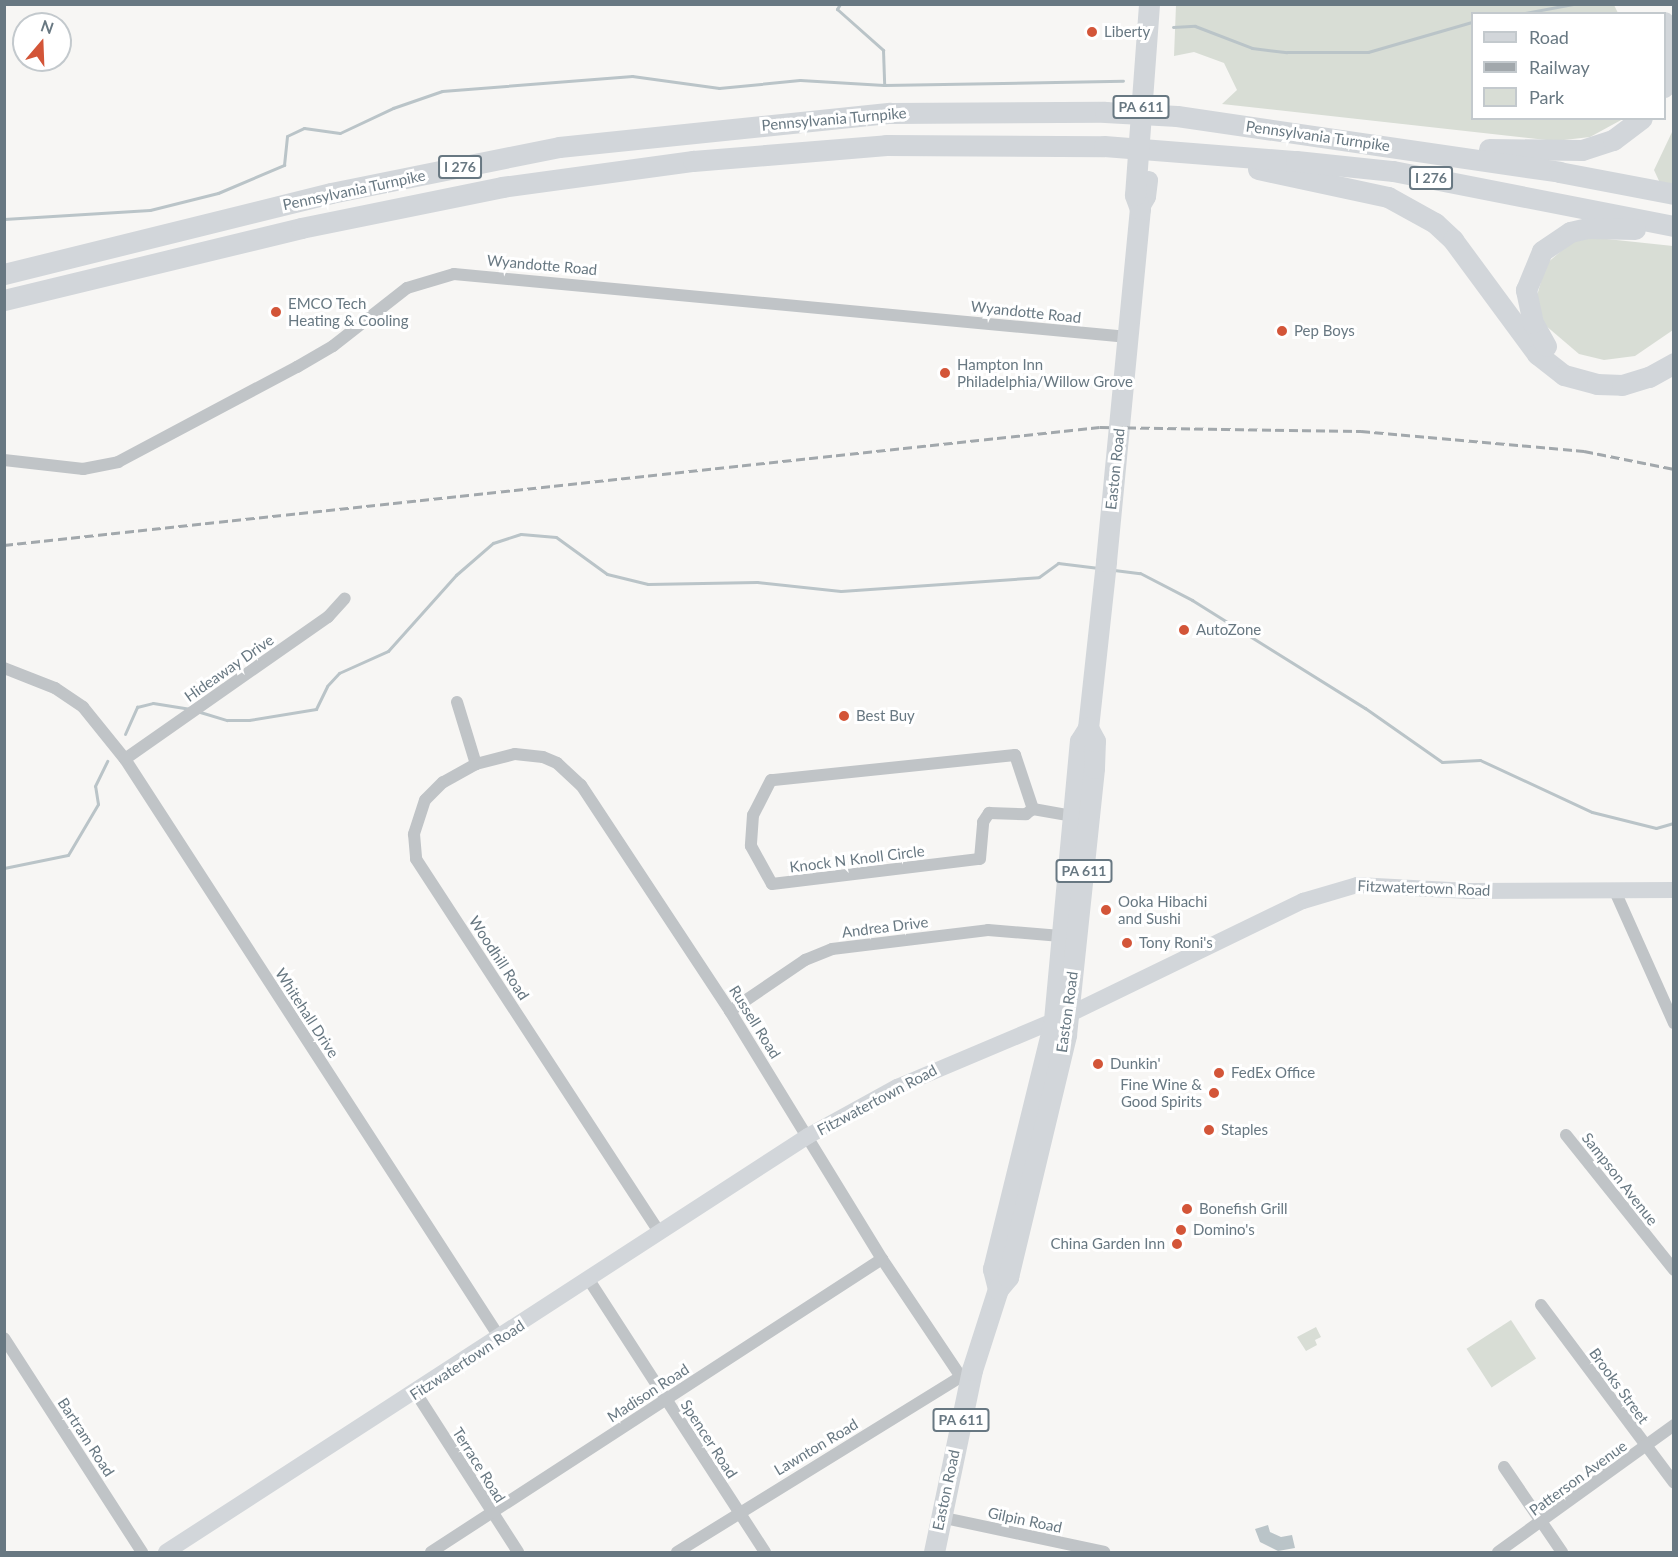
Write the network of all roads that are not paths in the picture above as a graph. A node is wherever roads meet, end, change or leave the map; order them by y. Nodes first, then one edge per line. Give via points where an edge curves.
1 (1149, 4) edge
2 (1163, 4) edge
3 (1663, 4) edge
4 (1674, 19) edge
5 (1666, 27) edge
6 (1666, 82) edge
7 (1639, 120) edge
8 (1355, 141) junction
9 (1185, 153) junction
10 (1149, 180) joint
11 (1674, 194) edge
12 (1140, 209) junction
13 (1674, 226) edge
14 (1674, 235) edge
15 (4, 274) edge
16 (4, 300) edge
17 (1128, 337) junction
18 (1674, 347) edge
19 (1674, 363) edge
20 (4, 460) edge
21 (345, 598) dead end
22 (4, 668) edge
23 (457, 702) dead end
24 (1088, 729) junction
25 (125, 759) junction
26 (476, 764) junction
27 (1033, 809) junction
28 (1073, 816) junction
29 (1614, 889) junction
30 (1674, 890) edge
31 (1062, 936) junction
32 (730, 1011) junction
33 (1062, 1017) junction
34 (1674, 1023) edge
35 (1566, 1135) dead end
36 (808, 1136) junction
37 (659, 1232) junction
38 (882, 1259) junction
39 (1674, 1270) edge
40 (589, 1280) junction
41 (1541, 1305) dead end
42 (4, 1338) edge
43 (500, 1338) junction
44 (967, 1373) junction
45 (416, 1393) junction
46 (666, 1400) junction
47 (1674, 1425) edge
48 (1646, 1447) junction
49 (1504, 1467) dead end
50 (1674, 1483) edge
51 (738, 1512) junction
52 (491, 1514) junction
53 (940, 1517) junction
54 (1542, 1523) junction
55 (142, 1552) edge
56 (166, 1552) edge
57 (431, 1552) edge
58 (518, 1552) edge
59 (677, 1552) edge
60 (765, 1552) edge
61 (934, 1552) edge
62 (1104, 1552) edge
63 (1498, 1552) edge
64 (1562, 1552) edge

1 - 12 highway, Easton Road / PA 611 via 1135,195
2 - 10 highway, Easton Road / PA 611
3 - 4 highway
5 - 6 highway via 1672,54
7 - 8 highway via 1612,140 1567,153
8 - 11 highway, Pennsylvania Turnpike / I 276
8 - 15 highway, Pennsylvania Turnpike / I 276 via 1178,116 1105,112 890,113 559,147 331,193
9 - 13 highway, Pennsylvania Turnpike / I 276 via 1393,171
9 - 16 highway, Pennsylvania Turnpike / I 276 via 1104,146 886,145 693,161 502,187 301,228
9 - 19 highway via 1388,197 1414,210 1445,231 1537,354 1564,375 1597,384 1622,385 1649,377
10 - 12 main road, Easton Road / PA 611 via 1147,198
12 - 17 highway, Easton Road / PA 611
14 - 18 highway via 1607,227 1570,232 1542,251 1526,290 1538,334 1563,361 1579,368 1596,372 1631,370 1653,362
17 - 20 street, Wyandotte Road via 454,274 407,288 333,346 118,462 84,469
17 - 24 highway, Easton Road / PA 611
21 - 25 street, Hideaway Drive via 328,617
22 - 25 street, Whitehall Drive via 37,679 83,707
23 - 26 street
24 - 28 highway, Easton Road / PA 611 via 1080,741
24 - 33 highway, Easton Road / PA 611 via 1095,741 1094,768
25 - 43 street, Whitehall Drive
26 - 32 street, Russell Road via 499,756 530,755 557,763 569,772
26 - 37 street, Woodhill Road via 443,782 425,800 414,834 416,859
27 - 27 street, Knock N Knoll Circle via 1015,755 771,780 753,815 751,846 772,884 980,859 983,822 989,813 1026,814
27 - 28 street, Knock N Knoll Circle
28 - 31 highway, Easton Road / PA 611
29 - 30 street, Fitzwatertown Road
29 - 33 street, Fitzwatertown Road via 1339,887
29 - 34 street
31 - 32 street, Andrea Drive via 988,930 832,949 805,960
31 - 33 highway, Easton Road / PA 611
32 - 36 street, Russell Road
33 - 36 street, Fitzwatertown Road via 908,1082
33 - 44 highway, Easton Road / PA 611 via 993,1269 998,1289
35 - 39 street, Sampson Avenue
36 - 37 street, Fitzwatertown Road
36 - 38 street, Russell Road
37 - 40 street, Fitzwatertown Road
38 - 44 street, Russell Road
38 - 46 street, Madison Road
40 - 43 street, Fitzwatertown Road
40 - 46 street, Spencer Road
41 - 48 street, Brooks Street
42 - 55 street, Bartram Road
43 - 45 street, Fitzwatertown Road
44 - 51 street, Lawnton Road
44 - 53 highway, Easton Road / PA 611
45 - 52 street, Terrace Road
45 - 56 street, Fitzwatertown Road
46 - 51 street, Spencer Road
46 - 52 street, Madison Road
47 - 48 street, Patterson Avenue
48 - 50 street, Brooks Street
48 - 54 street, Patterson Avenue
49 - 54 street
51 - 59 street, Lawnton Road
51 - 60 street, Spencer Road
52 - 57 street, Madison Road
52 - 58 street, Terrace Road
53 - 61 highway, Easton Road / PA 611
53 - 62 street, Gilpin Road
54 - 63 street, Patterson Avenue
54 - 64 street

